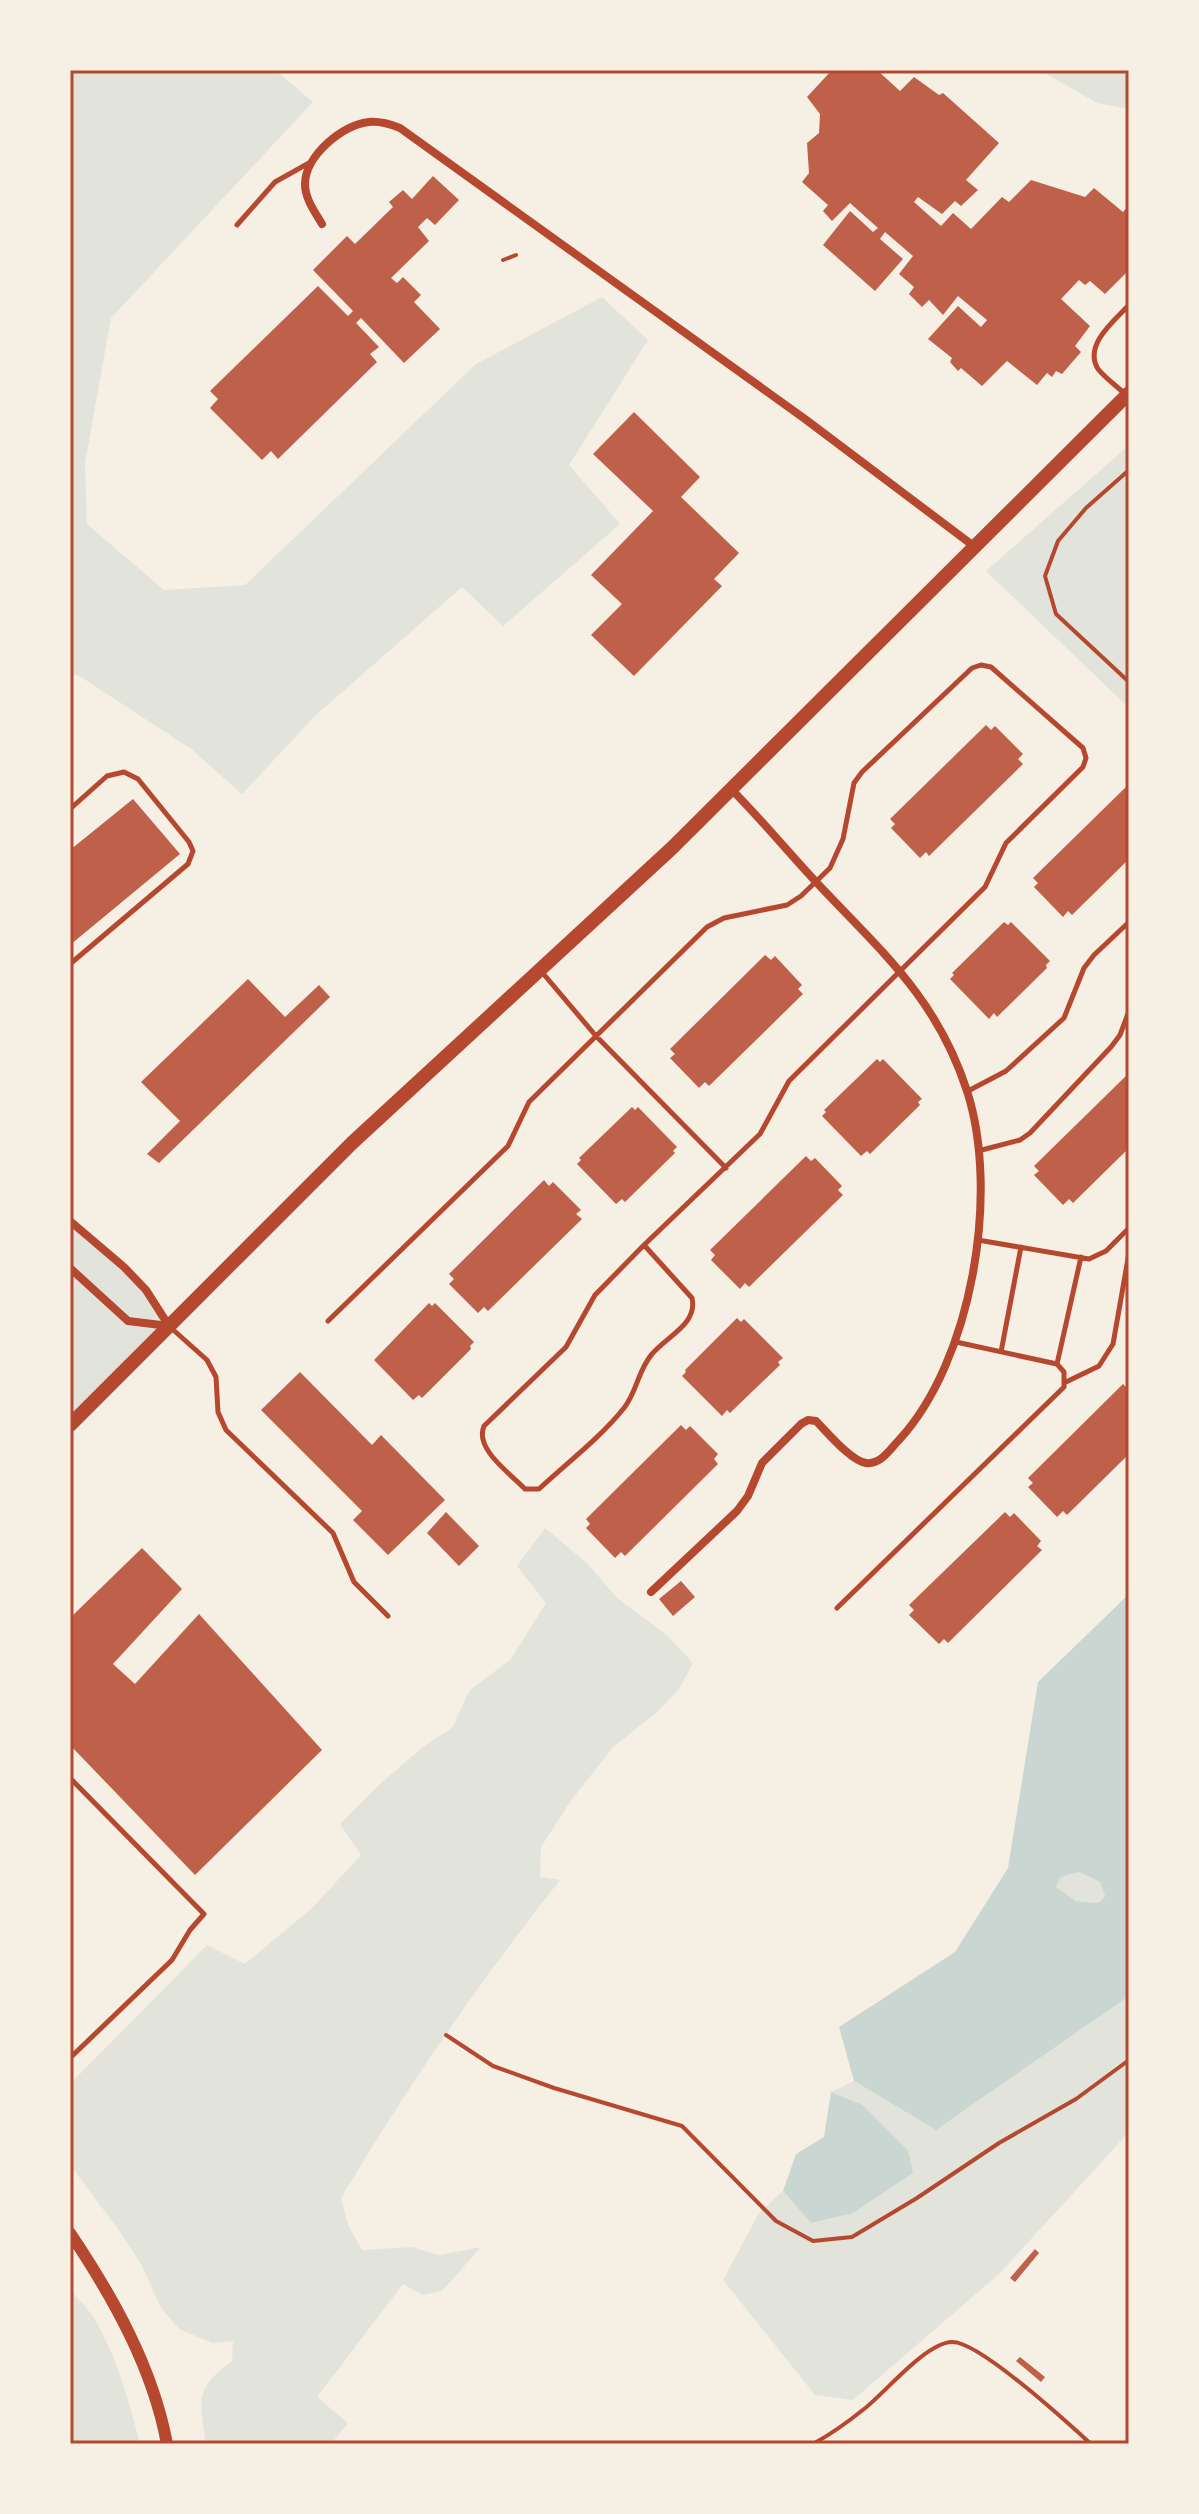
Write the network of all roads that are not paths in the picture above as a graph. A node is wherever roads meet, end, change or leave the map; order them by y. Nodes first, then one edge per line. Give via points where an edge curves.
1 (310, 162) junction
2 (322, 224) dead end
3 (237, 225) dead end
4 (1129, 305) edge
5 (1128, 394) edge
6 (975, 547) junction
7 (731, 789) junction
8 (70, 809) edge
9 (816, 882) junction
10 (1129, 922) edge
11 (70, 964) edge
12 (541, 971) junction
13 (902, 972) junction
14 (1129, 1011) edge
15 (596, 1036) junction
16 (967, 1091) junction
17 (978, 1151) junction
18 (726, 1168) junction
19 (70, 1221) edge
20 (1129, 1228) edge
21 (977, 1240) junction
22 (644, 1245) junction
23 (1021, 1247) junction
24 (1129, 1253) edge
25 (1081, 1257) junction
26 (70, 1268) edge
27 (328, 1321) dead end
28 (169, 1326) junction
29 (956, 1342) junction
30 (1001, 1352) junction
31 (1057, 1364) junction
32 (1065, 1382) junction
33 (70, 1425) edge
34 (651, 1592) dead end
35 (837, 1608) dead end
36 (388, 1616) dead end
37 (70, 1778) edge
38 (70, 2058) edge
39 (70, 2233) edge
40 (167, 2444) edge

1 - 2 street via 305,187
1 - 3 lane via 275,182
1 - 6 street via 352,126 376,122 400,128
4 - 5 lane via 1104,330 1095,349 1098,368
5 - 6 main road
6 - 7 main road
7 - 9 street
7 - 12 main road
8 - 11 lane via 107,776 124,772 138,779 193,851 188,864
9 - 13 street
9 - 13 lane via 840,850 854,783 862,772 972,668 991,667 1083,748 1083,767 1006,843 985,887
9 - 15 lane via 787,905 724,918 707,927
10 - 16 lane via 1084,968 1064,1018 1006,1071
12 - 15 lane
12 - 28 main road via 352,1143
13 - 16 street via 928,1007
13 - 18 lane via 789,1081 760,1134
14 - 17 lane via 1111,1047 1030,1133
15 - 18 lane
15 - 27 lane via 529,1102 508,1146
16 - 17 street
17 - 21 street
18 - 22 lane
19 - 28 street via 146,1290
20 - 25 lane via 1100,1255
21 - 23 lane
21 - 29 street
22 - 22 lane via 692,1298 691,1317 651,1354 623,1409 539,1489 525,1489 482,1444 480,1434 566,1347 595,1295
23 - 25 lane
23 - 30 lane
24 - 32 lane via 1113,1344 1099,1366
25 - 31 lane
26 - 28 street via 128,1321
28 - 33 main road
28 - 36 lane via 207,1360 216,1377 218,1412 226,1430 333,1533 354,1582
29 - 30 lane
29 - 34 street via 931,1398 881,1460 863,1463 816,1421 801,1424 762,1463 737,1511
30 - 31 lane
31 - 32 lane
32 - 35 lane
37 - 38 lane via 204,1914 172,1960
39 - 40 street via 123,2321 154,2393

